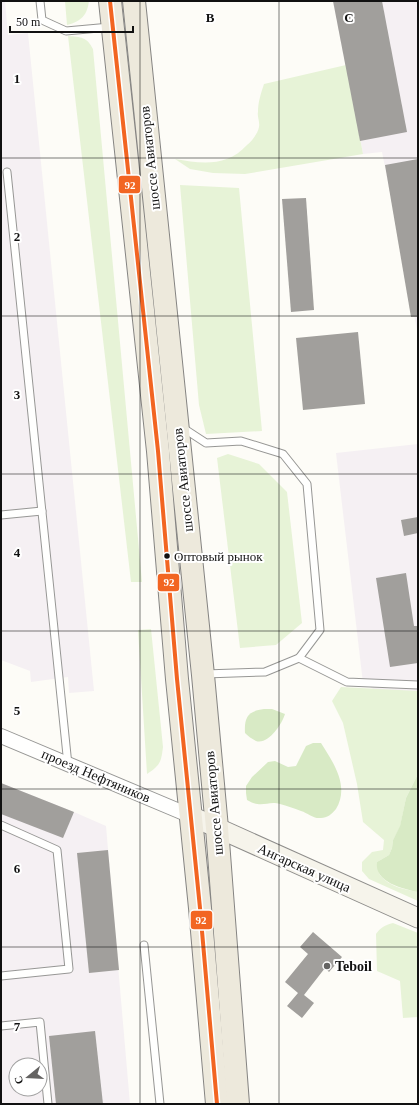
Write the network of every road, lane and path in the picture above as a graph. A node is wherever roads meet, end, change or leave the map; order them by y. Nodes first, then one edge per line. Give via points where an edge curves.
1 (40, 1) edge
2 (110, 1) edge
3 (134, 1) edge
4 (112, 27) junction
5 (7, 172) dead end
6 (177, 424) junction
7 (42, 511) junction
8 (1, 515) edge
9 (299, 658) junction
10 (203, 674) junction
11 (418, 685) edge
12 (1, 736) edge
13 (68, 765) junction
14 (191, 816) junction
15 (1, 825) edge
16 (217, 828) junction
17 (418, 918) edge
18 (144, 945) dead end
19 (1, 976) edge
20 (1, 1026) edge
21 (48, 1104) edge
22 (160, 1104) edge
23 (217, 1104) edge
24 (238, 1104) edge

1 - 4 lane via 42,20 66,31
2 - 4 main road, шоссе Авиаторов
3 - 6 main road, шоссе Авиаторов
4 - 14 main road, шоссе Авиаторов via 158,451
5 - 7 lane
6 - 9 lane via 206,443 241,441 283,454 307,484 320,630
6 - 10 main road, шоссе Авиаторов
7 - 8 lane
7 - 13 lane
9 - 10 lane via 265,672
9 - 11 lane via 347,682
10 - 16 main road, шоссе Авиаторов
12 - 13 street, проезд Нефтяников
13 - 14 street, проезд Нефтяников
14 - 16 main road, Ангарская улица
14 - 23 main road, шоссе Авиаторов
15 - 19 lane via 57,850 69,969
16 - 17 main road, Ангарская улица
16 - 24 main road, шоссе Авиаторов
18 - 22 lane
20 - 21 lane via 40,1022

